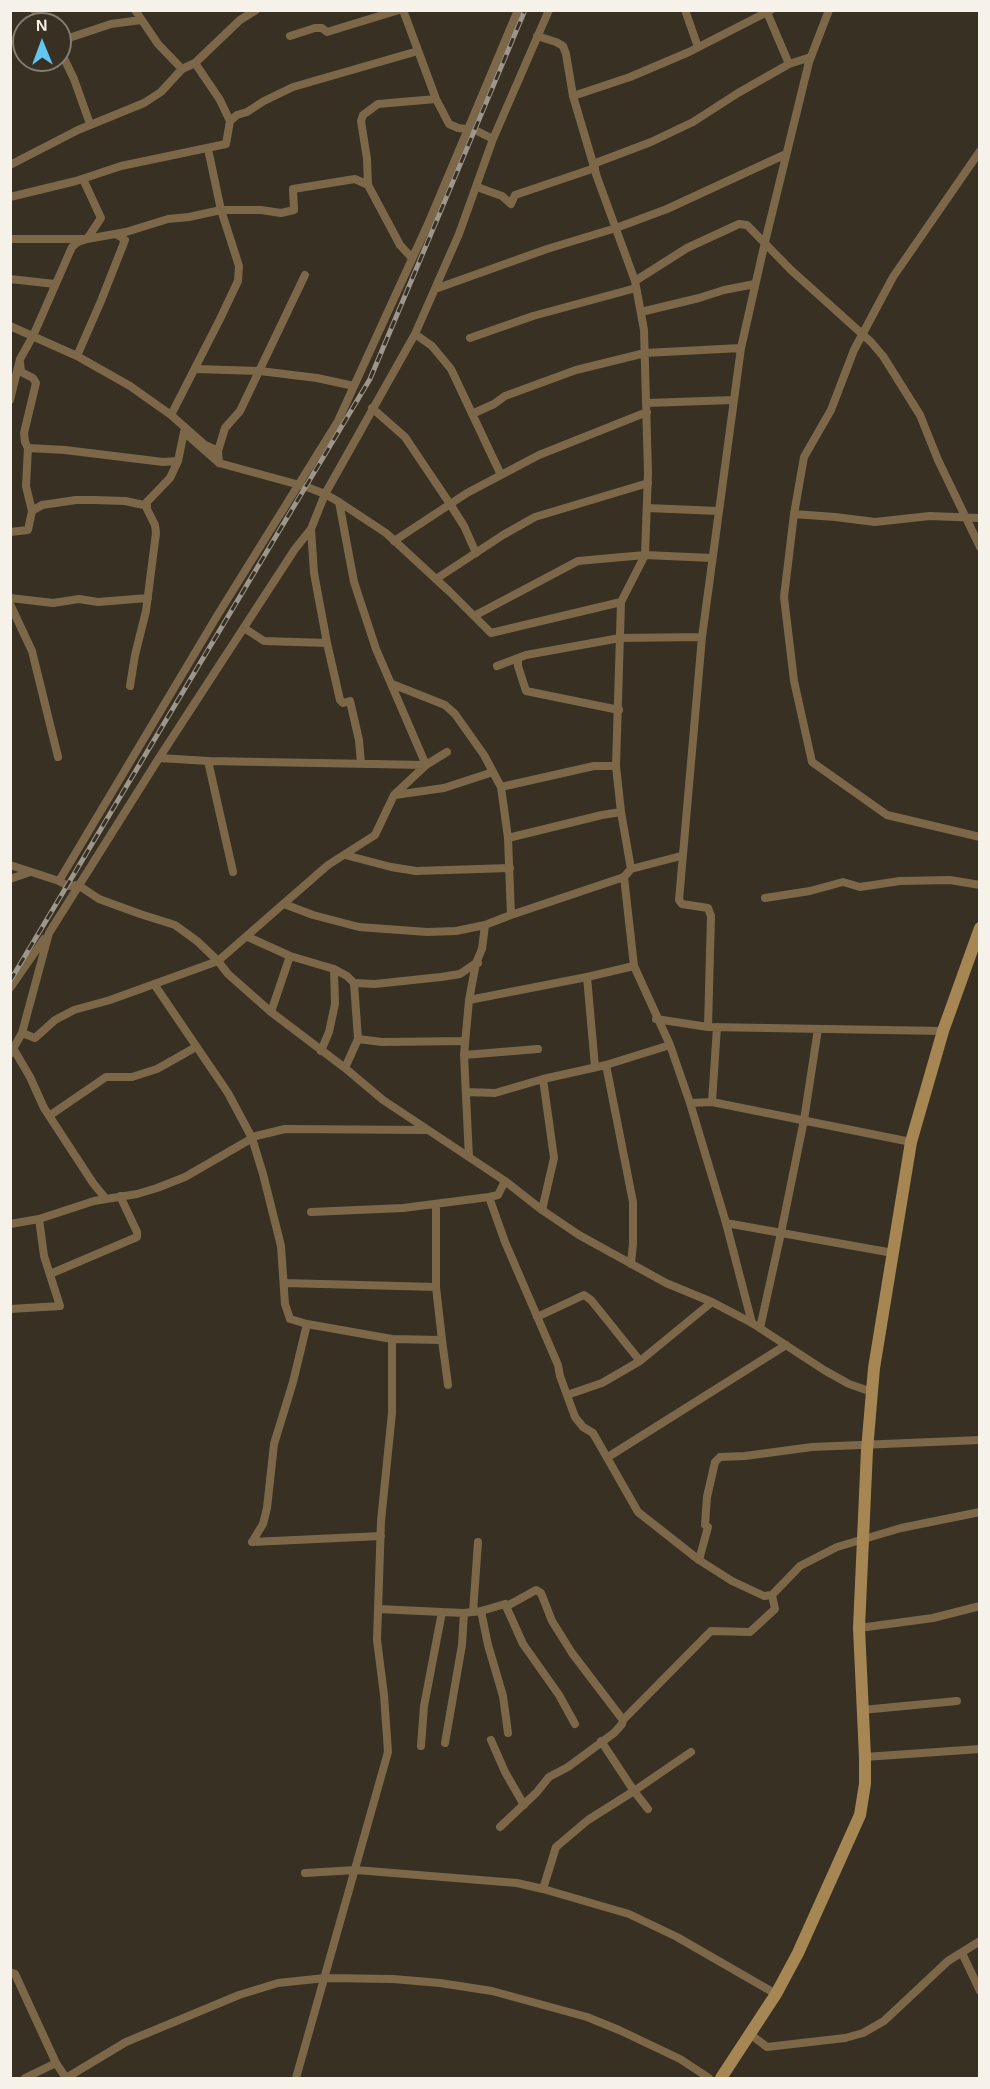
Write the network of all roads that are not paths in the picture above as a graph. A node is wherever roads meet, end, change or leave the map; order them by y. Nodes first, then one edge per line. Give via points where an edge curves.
1 (135, 10) edge
2 (256, 10) edge
3 (401, 10) edge
4 (518, 10) edge
5 (549, 10) edge
6 (685, 10) edge
7 (829, 10) edge
8 (768, 11) edge
9 (141, 20) junction
10 (290, 36) dead end
11 (537, 36) junction
12 (72, 37) edge
13 (698, 47) junction
14 (418, 51) junction
15 (811, 57) junction
16 (195, 63) junction
17 (789, 64) junction
18 (182, 69) junction
19 (71, 72) edge
20 (573, 96) junction
21 (436, 99) junction
22 (231, 122) junction
23 (90, 124) junction
24 (468, 130) junction
25 (493, 139) junction
26 (208, 149) junction
27 (980, 152) edge
28 (786, 154) junction
29 (10, 165) edge
30 (594, 166) junction
31 (83, 179) junction
32 (368, 185) junction
33 (477, 187) junction
34 (10, 197) edge
35 (221, 210) junction
36 (616, 228) junction
37 (116, 234) junction
38 (10, 239) edge
39 (87, 239) junction
40 (765, 242) junction
41 (412, 258) junction
42 (305, 275) dead end
43 (10, 279) edge
44 (55, 284) junction
45 (755, 284) junction
46 (635, 285) junction
47 (435, 289) junction
48 (641, 312) junction
49 (10, 326) edge
50 (415, 334) junction
51 (33, 336) junction
52 (862, 336) junction
53 (470, 338) dead end
54 (741, 348) junction
55 (645, 353) junction
56 (77, 356) junction
57 (20, 358) junction
58 (195, 369) junction
59 (260, 371) junction
60 (354, 386) junction
61 (10, 400) edge
62 (734, 400) junction
63 (372, 408) junction
64 (647, 408) junction
65 (472, 414) junction
66 (171, 415) junction
67 (27, 448) junction
68 (218, 451) junction
69 (178, 461) junction
70 (219, 463) junction
71 (501, 475) junction
72 (648, 483) junction
73 (297, 485) junction
74 (325, 494) junction
75 (339, 502) junction
76 (450, 504) junction
77 (144, 505) junction
78 (647, 508) junction
79 (32, 511) junction
80 (718, 511) junction
81 (794, 514) junction
82 (967, 518) junction
83 (980, 519) edge
84 (311, 529) junction
85 (10, 532) edge
86 (394, 541) junction
87 (980, 547) edge
88 (476, 553) junction
89 (645, 555) junction
90 (712, 558) junction
91 (436, 579) junction
92 (10, 598) edge
93 (148, 598) junction
94 (621, 602) junction
95 (10, 604) edge
96 (474, 616) junction
97 (244, 628) junction
98 (702, 637) junction
99 (620, 639) junction
100 (327, 643) junction
101 (518, 658) junction
102 (497, 666) dead end
103 (392, 684) junction
104 (130, 686) dead end
105 (619, 710) junction
106 (447, 752) dead end
107 (58, 757) dead end
108 (159, 758) junction
109 (208, 761) junction
110 (361, 763) junction
111 (426, 765) junction
112 (616, 766) junction
113 (493, 772) junction
114 (501, 787) junction
115 (394, 795) junction
116 (621, 812) junction
117 (980, 837) edge
118 (508, 838) junction
119 (345, 855) junction
120 (681, 856) junction
121 (11, 865) edge
122 (510, 868) junction
123 (631, 869) junction
124 (31, 872) junction
125 (233, 872) dead end
126 (624, 877) junction
127 (10, 879) edge
128 (59, 881) junction
129 (78, 885) junction
130 (980, 885) edge
131 (765, 898) dead end
132 (284, 904) junction
133 (511, 915) junction
134 (55, 923) junction
135 (485, 925) junction
136 (980, 928) edge
137 (248, 937) junction
138 (290, 956) junction
139 (218, 961) junction
140 (477, 963) junction
141 (634, 966) junction
142 (334, 969) junction
143 (587, 977) junction
144 (354, 983) junction
145 (154, 984) junction
146 (10, 988) edge
147 (469, 1000) junction
148 (271, 1012) junction
149 (656, 1019) junction
150 (713, 1027) junction
151 (818, 1029) junction
152 (943, 1031) junction
153 (22, 1033) junction
154 (358, 1039) junction
155 (465, 1041) junction
156 (669, 1045) junction
157 (196, 1047) junction
158 (538, 1049) dead end
159 (12, 1051) edge
160 (321, 1051) junction
161 (464, 1055) junction
162 (606, 1065) junction
163 (595, 1067) junction
164 (345, 1068) junction
165 (543, 1079) junction
166 (466, 1092) junction
167 (690, 1102) junction
168 (712, 1102) junction
169 (49, 1116) junction
170 (804, 1120) junction
171 (427, 1130) junction
172 (252, 1138) junction
173 (912, 1142) junction
174 (469, 1157) junction
175 (505, 1181) junction
176 (120, 1196) junction
177 (489, 1197) junction
178 (106, 1199) junction
179 (436, 1205) junction
180 (542, 1210) junction
181 (311, 1212) dead end
182 (39, 1219) junction
183 (726, 1223) junction
184 (10, 1224) edge
185 (781, 1233) junction
186 (893, 1253) junction
187 (631, 1264) junction
188 (50, 1274) junction
189 (284, 1282) junction
190 (436, 1287) junction
191 (712, 1302) junction
192 (10, 1309) edge
193 (537, 1317) junction
194 (307, 1324) junction
195 (756, 1325) junction
196 (392, 1339) junction
197 (442, 1340) junction
198 (786, 1345) junction
199 (640, 1361) junction
200 (448, 1385) dead end
201 (872, 1392) junction
202 (567, 1395) junction
203 (980, 1440) edge
204 (868, 1443) junction
205 (608, 1457) junction
206 (980, 1512) edge
207 (381, 1536) junction
208 (862, 1540) junction
209 (478, 1542) dead end
210 (699, 1560) junction
211 (772, 1595) junction
212 (505, 1604) junction
213 (980, 1606) edge
214 (378, 1609) junction
215 (442, 1612) junction
216 (473, 1612) junction
217 (859, 1628) junction
218 (957, 1701) dead end
219 (862, 1710) junction
220 (623, 1720) junction
221 (575, 1724) dead end
222 (508, 1733) dead end
223 (491, 1740) dead end
224 (601, 1741) junction
225 (445, 1743) dead end
226 (421, 1746) dead end
227 (980, 1749) edge
228 (691, 1752) dead end
229 (865, 1756) junction
230 (634, 1791) junction
231 (524, 1805) junction
232 (648, 1809) dead end
233 (500, 1827) dead end
234 (356, 1870) junction
235 (305, 1873) dead end
236 (543, 1889) junction
237 (980, 1941) edge
238 (962, 1953) junction
239 (10, 1972) edge
240 (325, 1978) junction
241 (980, 1991) edge
242 (776, 1994) junction
243 (750, 2034) junction
244 (56, 2063) junction
245 (66, 2078) edge
246 (25, 2079) edge
247 (296, 2079) edge
248 (709, 2079) edge
249 (721, 2079) edge

1 - 9 street
2 - 16 street
3 - 10 street via 327,32 315,28
3 - 14 street
4 - 24 street
5 - 11 street
6 - 13 street
7 - 15 street
8 - 13 street
8 - 17 street
9 - 12 street via 111,24
9 - 18 street
11 - 20 street via 562,46
11 - 25 street
13 - 20 street via 630,77
14 - 21 street
14 - 22 street via 293,87 237,115
15 - 17 street
15 - 28 street
16 - 18 street
16 - 22 street
17 - 30 street via 693,122
18 - 23 street via 161,92 144,103
19 - 23 street
20 - 30 street
21 - 24 street via 448,124
21 - 32 street via 378,104 363,115
22 - 26 street via 226,144
23 - 29 street
24 - 25 street
24 - 41 street
25 - 33 street
26 - 31 street via 121,166
26 - 35 street
27 - 52 street via 893,277
28 - 36 street
28 - 40 street
30 - 33 street via 515,195 511,204 502,196
30 - 36 street
31 - 34 street
31 - 39 street via 101,218
32 - 35 street via 355,179 293,189 294,210 281,213
32 - 41 street via 400,245
33 - 47 street
35 - 37 street via 168,219
35 - 58 street via 238,262 237,281
36 - 46 street
36 - 47 street
37 - 39 street
37 - 56 street via 125,240
38 - 39 street
39 - 44 street via 72,247
40 - 45 street
40 - 46 street via 747,225 739,224 673,255
40 - 52 street
41 - 60 street
42 - 59 street
43 - 44 street
44 - 51 street
45 - 48 street
45 - 54 street
46 - 48 street
46 - 53 street
47 - 50 street
48 - 55 street
49 - 51 street
50 - 63 street
50 - 65 street via 432,346 451,369
51 - 56 street
51 - 57 street
52 - 81 street via 831,410 804,457
52 - 82 street via 877,349 916,407
54 - 55 street
54 - 62 street
55 - 64 street
55 - 65 street via 551,378
56 - 66 street
57 - 61 street
57 - 67 street via 21,372 36,383 24,433
58 - 59 street
58 - 66 street
59 - 60 street
59 - 68 street via 240,411 225,428
60 - 73 street via 338,421
62 - 64 street
62 - 80 street
63 - 74 street
63 - 76 street via 405,437
64 - 71 street via 539,454
64 - 72 street
65 - 71 street
66 - 68 street
67 - 69 street
67 - 79 street via 26,486
68 - 70 street
69 - 70 street via 184,432
69 - 77 street via 170,478
70 - 73 street
71 - 76 street
72 - 78 street
72 - 88 street via 535,517
73 - 74 street
73 - 128 street
74 - 75 street
74 - 84 street
75 - 86 street
75 - 103 street via 354,582
76 - 86 street
76 - 88 street
77 - 79 street via 76,500 42,505
77 - 93 street via 156,533
78 - 80 street
78 - 89 street
79 - 85 street via 28,530
80 - 90 street
81 - 82 street via 875,522 918,516
81 - 117 street via 784,597 794,681 812,762 887,815
82 - 83 street
82 - 87 street
84 - 97 street
84 - 100 street via 314,573
86 - 91 street
88 - 91 street
89 - 90 street
89 - 94 street
89 - 96 street via 578,561
90 - 98 street
91 - 96 street
92 - 93 street via 53,603
93 - 104 street
94 - 96 street via 491,633
94 - 99 street
95 - 107 street via 32,651
97 - 100 street via 264,640
97 - 108 street
98 - 99 street
98 - 120 street
99 - 101 street
99 - 105 street
100 - 110 street via 340,700 350,701
101 - 102 street
101 - 105 street via 526,691
103 - 111 street
103 - 113 street via 445,705
105 - 112 street
106 - 111 street
108 - 109 street
108 - 129 street
109 - 110 street
109 - 125 street
110 - 111 street
111 - 115 street
112 - 114 street via 594,766
112 - 116 street
113 - 114 street
113 - 115 street via 444,788
114 - 118 street
115 - 119 street via 375,835
116 - 118 street
116 - 123 street
118 - 122 street
119 - 122 street via 416,871
119 - 132 street
120 - 123 street
120 - 150 street via 679,900 682,904 708,908 711,916
121 - 124 street
122 - 133 street
123 - 126 street
124 - 127 street
124 - 128 street
126 - 133 street
126 - 141 street
128 - 129 street via 68,886
129 - 134 street
129 - 139 street via 99,899 176,925
130 - 131 street via 950,880 860,887 843,882
132 - 135 street via 359,927 427,932
132 - 137 street
133 - 135 street
134 - 146 street
134 - 153 street via 46,942
135 - 140 street
136 - 152 street
137 - 138 street
137 - 139 street
138 - 142 street
138 - 148 street
139 - 145 street
139 - 148 street
140 - 144 street via 460,974
140 - 147 street
141 - 143 street
141 - 149 street
142 - 144 street
142 - 160 street via 335,1004
143 - 147 street
143 - 163 street
144 - 154 street
145 - 153 street via 75,1010 55,1020 35,1038
145 - 157 street
147 - 155 street
148 - 160 street
149 - 150 street
149 - 156 street
150 - 151 street
150 - 168 street
151 - 152 street
151 - 170 street
152 - 173 street
153 - 159 street
154 - 155 street
154 - 164 street
155 - 161 street
156 - 162 street
156 - 167 street
157 - 169 street via 157,1070 132,1077 106,1077
157 - 172 street
158 - 161 street
159 - 169 street
160 - 164 street
161 - 166 street
162 - 163 street
162 - 187 street via 633,1202
163 - 165 street
164 - 171 street
165 - 166 street via 495,1093
165 - 180 street via 554,1158
166 - 174 street
167 - 168 street
167 - 183 street
168 - 170 street
169 - 178 street
170 - 173 street
170 - 185 street
171 - 172 street via 285,1130
171 - 174 street
172 - 176 street via 185,1177
172 - 189 street via 281,1246
173 - 186 street
174 - 175 street
175 - 177 street via 498,1194
175 - 180 street
176 - 178 street
176 - 188 street via 137,1237
177 - 179 street
177 - 193 street
178 - 182 street
179 - 181 street
179 - 190 street
180 - 187 street
182 - 184 street
182 - 188 street
183 - 185 street
183 - 195 street
185 - 186 street
185 - 195 street
186 - 201 street
187 - 191 street
188 - 192 street via 60,1306
189 - 190 street
189 - 194 street via 290,1319
190 - 197 street
191 - 195 street
191 - 199 street
193 - 199 street via 584,1295
193 - 202 street
194 - 196 street
194 - 207 street via 274,1444 263,1524 252,1542
195 - 198 street
196 - 197 street
196 - 207 street via 392,1413
197 - 200 street
198 - 201 street via 849,1384
198 - 205 street
199 - 202 street via 602,1383
201 - 204 street
202 - 205 street via 575,1417 593,1433
203 - 204 street
204 - 208 street
204 - 210 street via 720,1457 715,1462 707,1497 708,1527
205 - 210 street via 638,1512
206 - 208 street
207 - 214 street
208 - 211 street via 812,1558
208 - 217 street
209 - 216 street
210 - 211 street via 732,1581 764,1596
211 - 220 street via 775,1609 750,1632 711,1631
212 - 216 street
212 - 220 street via 536,1590 541,1593 552,1621 572,1653
212 - 221 street via 523,1644
213 - 217 street via 933,1618
214 - 215 street
214 - 234 street via 377,1640 388,1752
215 - 216 street
215 - 226 street via 424,1706
216 - 222 street via 488,1645 503,1696
216 - 225 street via 462,1645
217 - 219 street
218 - 219 street
219 - 229 street
220 - 224 street via 614,1733
223 - 231 street
224 - 230 street
224 - 231 street via 549,1777
227 - 229 street
228 - 230 street
229 - 242 street via 860,1815
230 - 232 street
230 - 236 street via 588,1820 556,1847
231 - 233 street
234 - 235 street
234 - 236 street via 506,1882
234 - 240 street
236 - 242 street via 629,1914 677,1936
237 - 238 street
238 - 241 street
238 - 243 street via 938,1969 884,2021 863,2034 767,2047
239 - 244 street via 15,1974
240 - 245 street via 285,1982 239,1995 126,2042
240 - 247 street
240 - 248 street via 393,1979 492,1991 587,2017 681,2060
242 - 243 street
243 - 249 street
244 - 245 street
244 - 246 street

